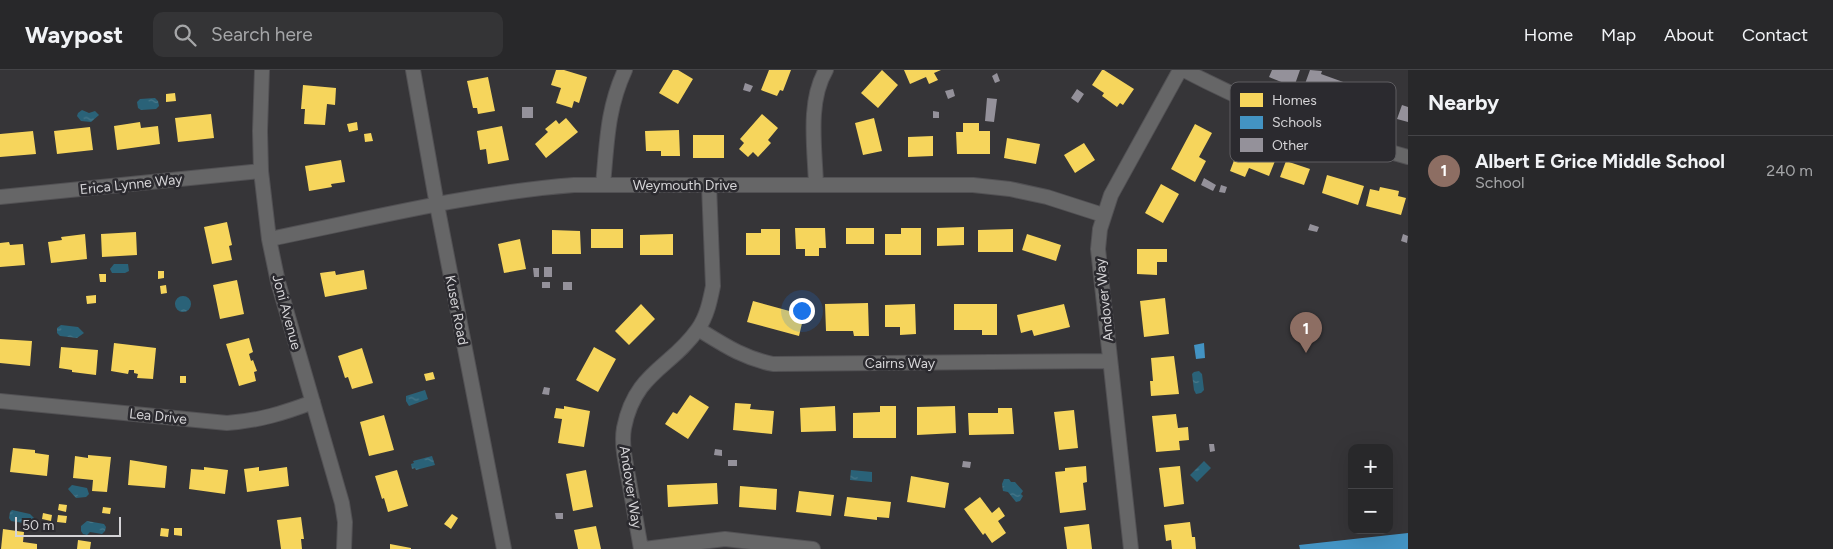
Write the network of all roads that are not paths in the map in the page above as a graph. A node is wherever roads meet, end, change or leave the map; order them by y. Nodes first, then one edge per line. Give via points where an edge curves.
1 (262, 70) edge
2 (413, 70) edge
3 (625, 70) edge
4 (826, 70) edge
5 (1182, 70) edge
6 (1230, 93) edge
7 (261, 171) junction
8 (603, 185) junction
9 (709, 185) junction
10 (816, 185) junction
11 (0, 197) edge
12 (437, 205) junction
13 (1103, 215) junction
14 (269, 239) junction
15 (698, 329) junction
16 (1110, 361) junction
17 (0, 401) edge
18 (313, 402) junction
19 (344, 549) edge
20 (504, 549) edge
21 (643, 549) edge
22 (813, 549) edge
23 (1131, 549) edge

1 - 7 street, Joni Avenue
2 - 12 street, Kuser Road
3 - 8 street via 610,113
4 - 10 street via 814,109
5 - 6 street
5 - 13 street, Andover Way via 1111,195
7 - 11 street, Erica Lynne Way
7 - 14 street, Joni Avenue
8 - 9 street, Weymouth Drive
8 - 12 street, Weymouth Drive via 533,188
9 - 10 street, Weymouth Drive
9 - 15 street, Andover Way via 713,286 705,318
10 - 13 street, Weymouth Drive via 973,185 1047,197
12 - 14 street, Weymouth Drive
12 - 20 street, Kuser Road
13 - 16 street, Andover Way via 1098,249
14 - 18 street, Joni Avenue via 278,282
15 - 16 street, Cairns Way via 736,352 773,364
15 - 21 street, Andover Way via 647,378 628,411 624,448
16 - 23 street, Andover Way
17 - 18 street, Lea Drive via 227,423 275,416
18 - 19 street, Joni Avenue via 342,503 346,522
21 - 22 street via 725,539

